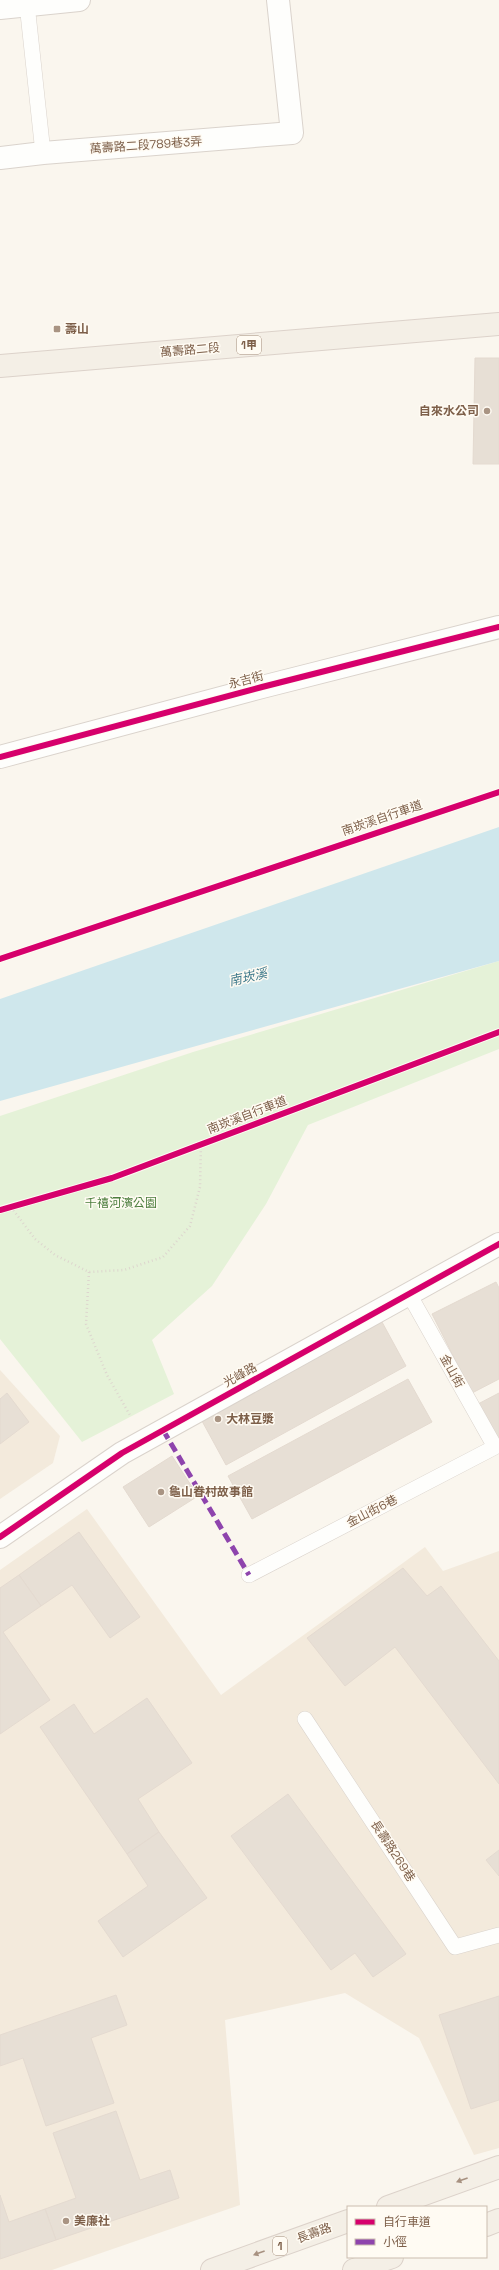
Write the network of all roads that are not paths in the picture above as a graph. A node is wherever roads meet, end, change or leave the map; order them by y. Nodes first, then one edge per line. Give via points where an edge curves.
1 (79, 0) edge
2 (278, 0) edge
3 (27, 4) junction
4 (0, 8) edge
5 (43, 153) junction
6 (0, 158) edge
7 (499, 324) edge
8 (0, 366) edge
9 (499, 627) edge
10 (0, 757) edge
11 (499, 1244) edge
12 (409, 1294) junction
13 (495, 1447) joint
14 (0, 1537) edge
15 (250, 1575) dead end
16 (305, 1719) dead end
17 (499, 1935) edge
18 (499, 2167) edge
19 (391, 2206) edge
20 (499, 2220) edge
21 (347, 2221) edge
22 (487, 2225) edge
23 (389, 2258) edge
24 (212, 2270) edge
25 (354, 2270) edge

1 - 3 street
2 - 5 street, 萬壽路二段789巷3弄 via 292,133
3 - 4 street
3 - 5 lane
5 - 6 street, 萬壽路二段789巷3弄
7 - 8 main road, 萬壽路二段 / 1甲
9 - 10 street, 永吉街
11 - 12 street, 光峰路
12 - 13 lane, 金山街
12 - 14 street, 光峰路 via 122,1453
13 - 15 lane, 金山街6巷
16 - 17 lane, 長壽路269巷 via 456,1947
18 -> 19 main road
20 - 22 main road
21 -> 24 main road, 長壽路 / 1
23 - 25 main road

